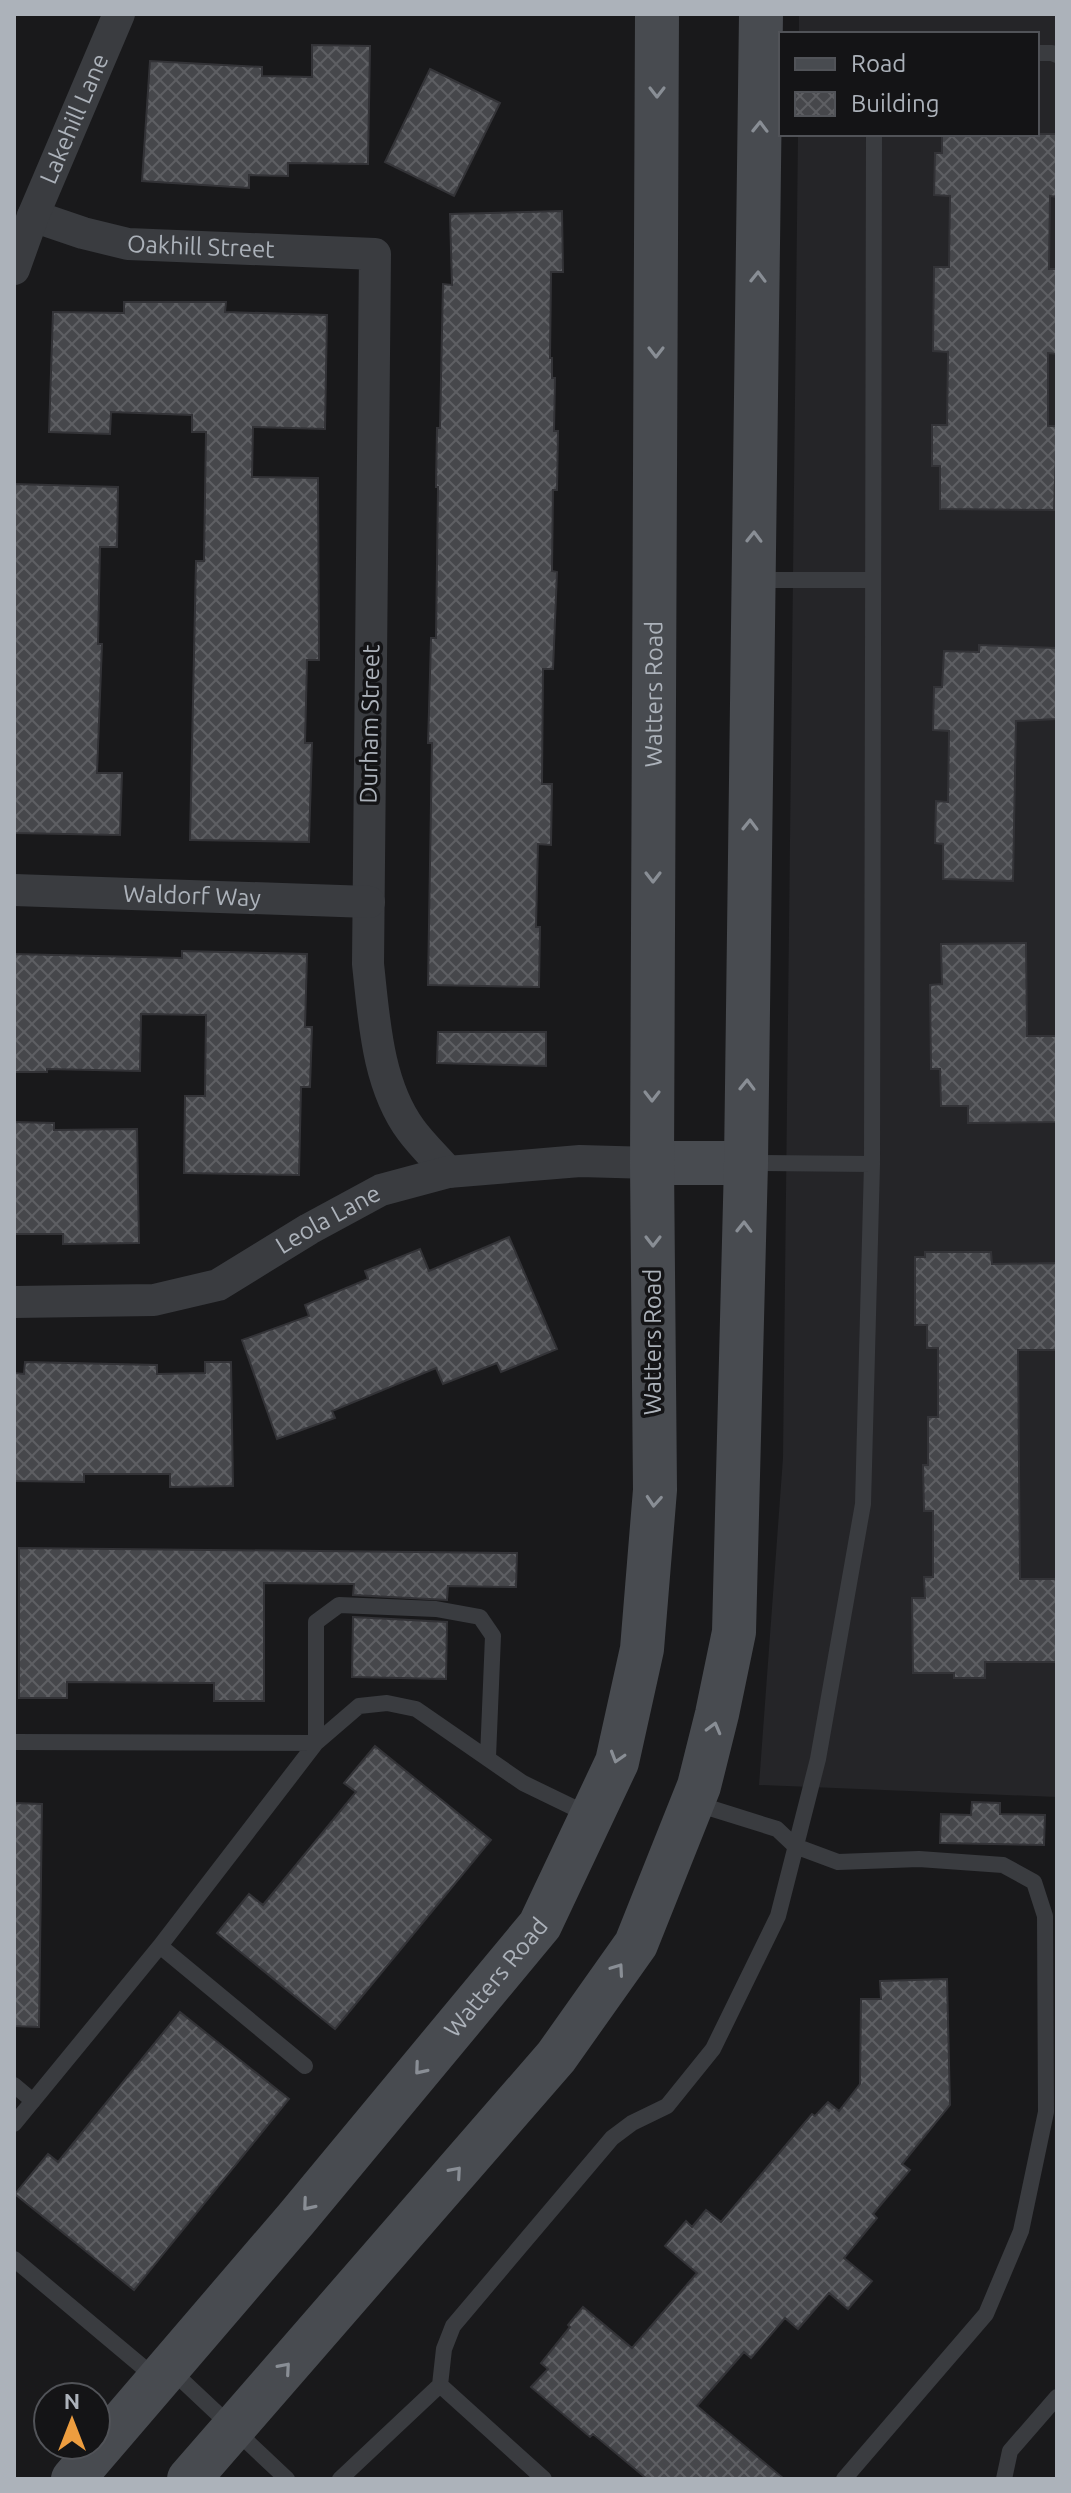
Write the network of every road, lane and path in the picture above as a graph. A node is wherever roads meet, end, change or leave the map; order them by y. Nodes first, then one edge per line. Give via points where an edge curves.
1 (119, 14) edge
2 (657, 14) edge
3 (761, 14) edge
4 (874, 136) edge
5 (33, 216) junction
6 (375, 254) joint
7 (14, 269) edge
8 (754, 580) junction
9 (872, 580) junction
10 (14, 890) edge
11 (369, 902) junction
12 (652, 1163) junction
13 (746, 1163) junction
14 (872, 1164) junction
15 (448, 1172) junction
16 (14, 1302) edge
17 (14, 1742) edge
18 (316, 1743) junction
19 (488, 1757) junction
20 (692, 1803) junction
21 (592, 1816) junction
22 (795, 1846) junction
23 (160, 1946) junction
24 (305, 2066) dead end
25 (14, 2085) edge
26 (33, 2101) junction
27 (14, 2124) edge
28 (14, 2259) edge
29 (164, 2374) junction
30 (440, 2385) junction
31 (1057, 2397) edge
32 (234, 2427) junction
33 (73, 2479) edge
34 (189, 2479) edge
35 (287, 2479) edge
36 (340, 2479) edge
37 (544, 2479) edge
38 (844, 2479) edge
39 (1004, 2479) edge

1 - 5 street, Lakehill Lane
2 -> 12 main road, Watters Road
8 -> 3 main road
4 - 9 lane
5 - 6 street, Oakhill Street via 128,244
5 - 7 street, Lakehill Lane
6 - 11 street, Durham Street
8 - 9 lane
13 -> 8 main road
9 - 14 lane
10 - 11 street, Waldorf Way
11 - 15 street, Durham Street via 374,1023 388,1083 410,1128
12 - 13 main road
12 - 15 street, Leola Lane via 580,1161
12 -> 21 main road, Watters Road via 655,1490 642,1649 617,1762
13 - 14 lane
20 -> 13 main road via 734,1632
14 - 22 lane via 863,1504 818,1759
15 - 16 street, Leola Lane via 381,1190 218,1285 154,1300
17 - 18 lane
18 - 19 lane via 359,1706 387,1703 416,1709
18 - 19 lane via 316,1622 339,1605 436,1609 480,1617 493,1636
18 - 23 lane
19 - 21 lane via 523,1783
20 - 22 lane via 777,1829
32 -> 20 main road via 556,2057 636,1944
21 -> 29 main road, Watters Road via 540,1925
22 - 30 lane via 778,1916 713,2049 667,2106 612,2138 453,2326
22 - 38 lane via 838,1862 919,1859 1003,1865 1034,1882 1045,1916 1046,2112 1021,2231 986,2314
23 - 24 lane
23 - 26 lane
25 - 26 lane
26 - 27 lane
28 - 29 lane
29 - 32 lane
29 - 33 main road, Watters Road
30 - 36 lane
30 - 37 lane
31 - 39 lane via 1010,2451
32 - 34 main road
32 - 35 lane

